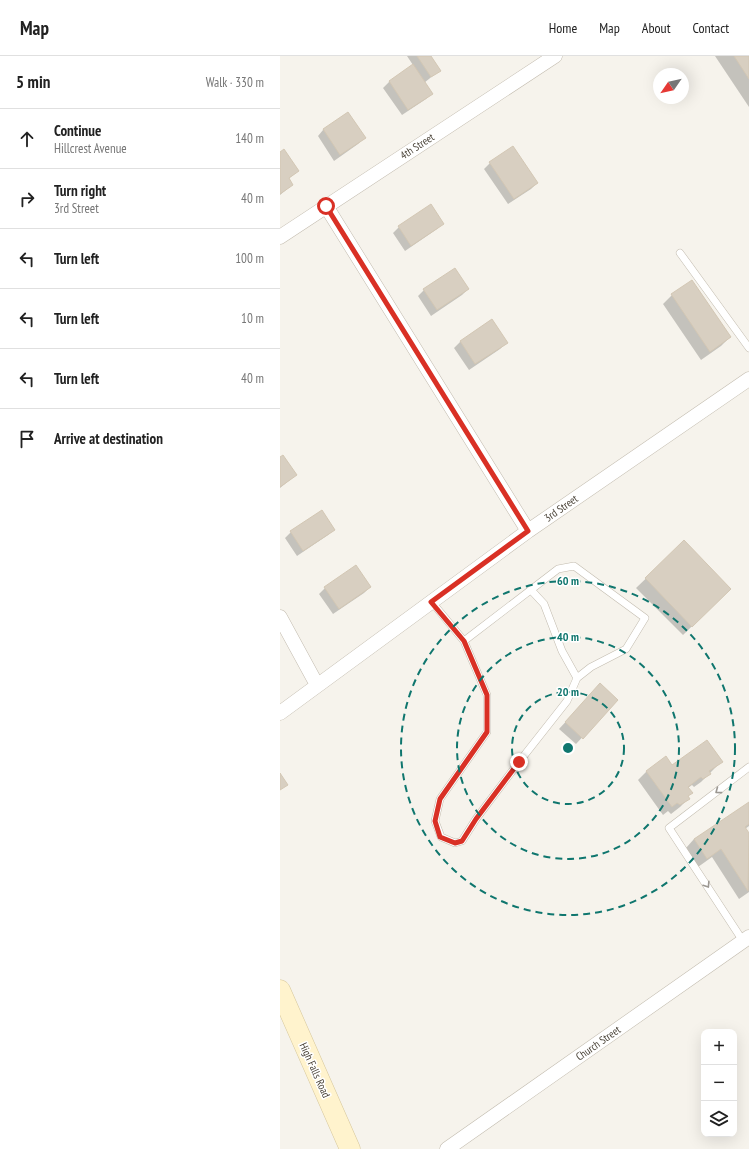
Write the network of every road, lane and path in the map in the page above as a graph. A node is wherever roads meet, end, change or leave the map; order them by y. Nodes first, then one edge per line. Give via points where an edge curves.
1 (551, 57) edge
2 (326, 206) junction
3 (280, 237) edge
4 (680, 253) dead end
5 (749, 348) edge
6 (749, 379) edge
7 (528, 531) junction
8 (531, 590) junction
9 (431, 602) junction
10 (280, 617) edge
11 (464, 641) junction
12 (577, 678) junction
13 (317, 685) junction
14 (280, 713) edge
15 (749, 767) edge
16 (746, 939) edge
17 (280, 990) edge
18 (350, 1149) edge
19 (447, 1149) edge

1 - 2 street, 4th Street
2 - 3 street, 4th Street
2 - 7 street
4 - 5 lane
6 - 7 street, 3rd Street
7 - 9 street, 3rd Street
8 - 11 lane
8 - 12 lane via 544,604 562,651
8 - 12 lane via 558,569 574,566 645,618 626,649 591,667
9 - 11 lane
9 - 13 street, 3rd Street
10 - 13 street
11 - 12 lane via 487,695 487,732 440,799 435,821 440,837 455,843 462,841 567,701
13 - 14 street, 3rd Street
15 -> 16 lane via 669,828
16 - 19 street, Church Street
17 - 18 street, High Falls Road

